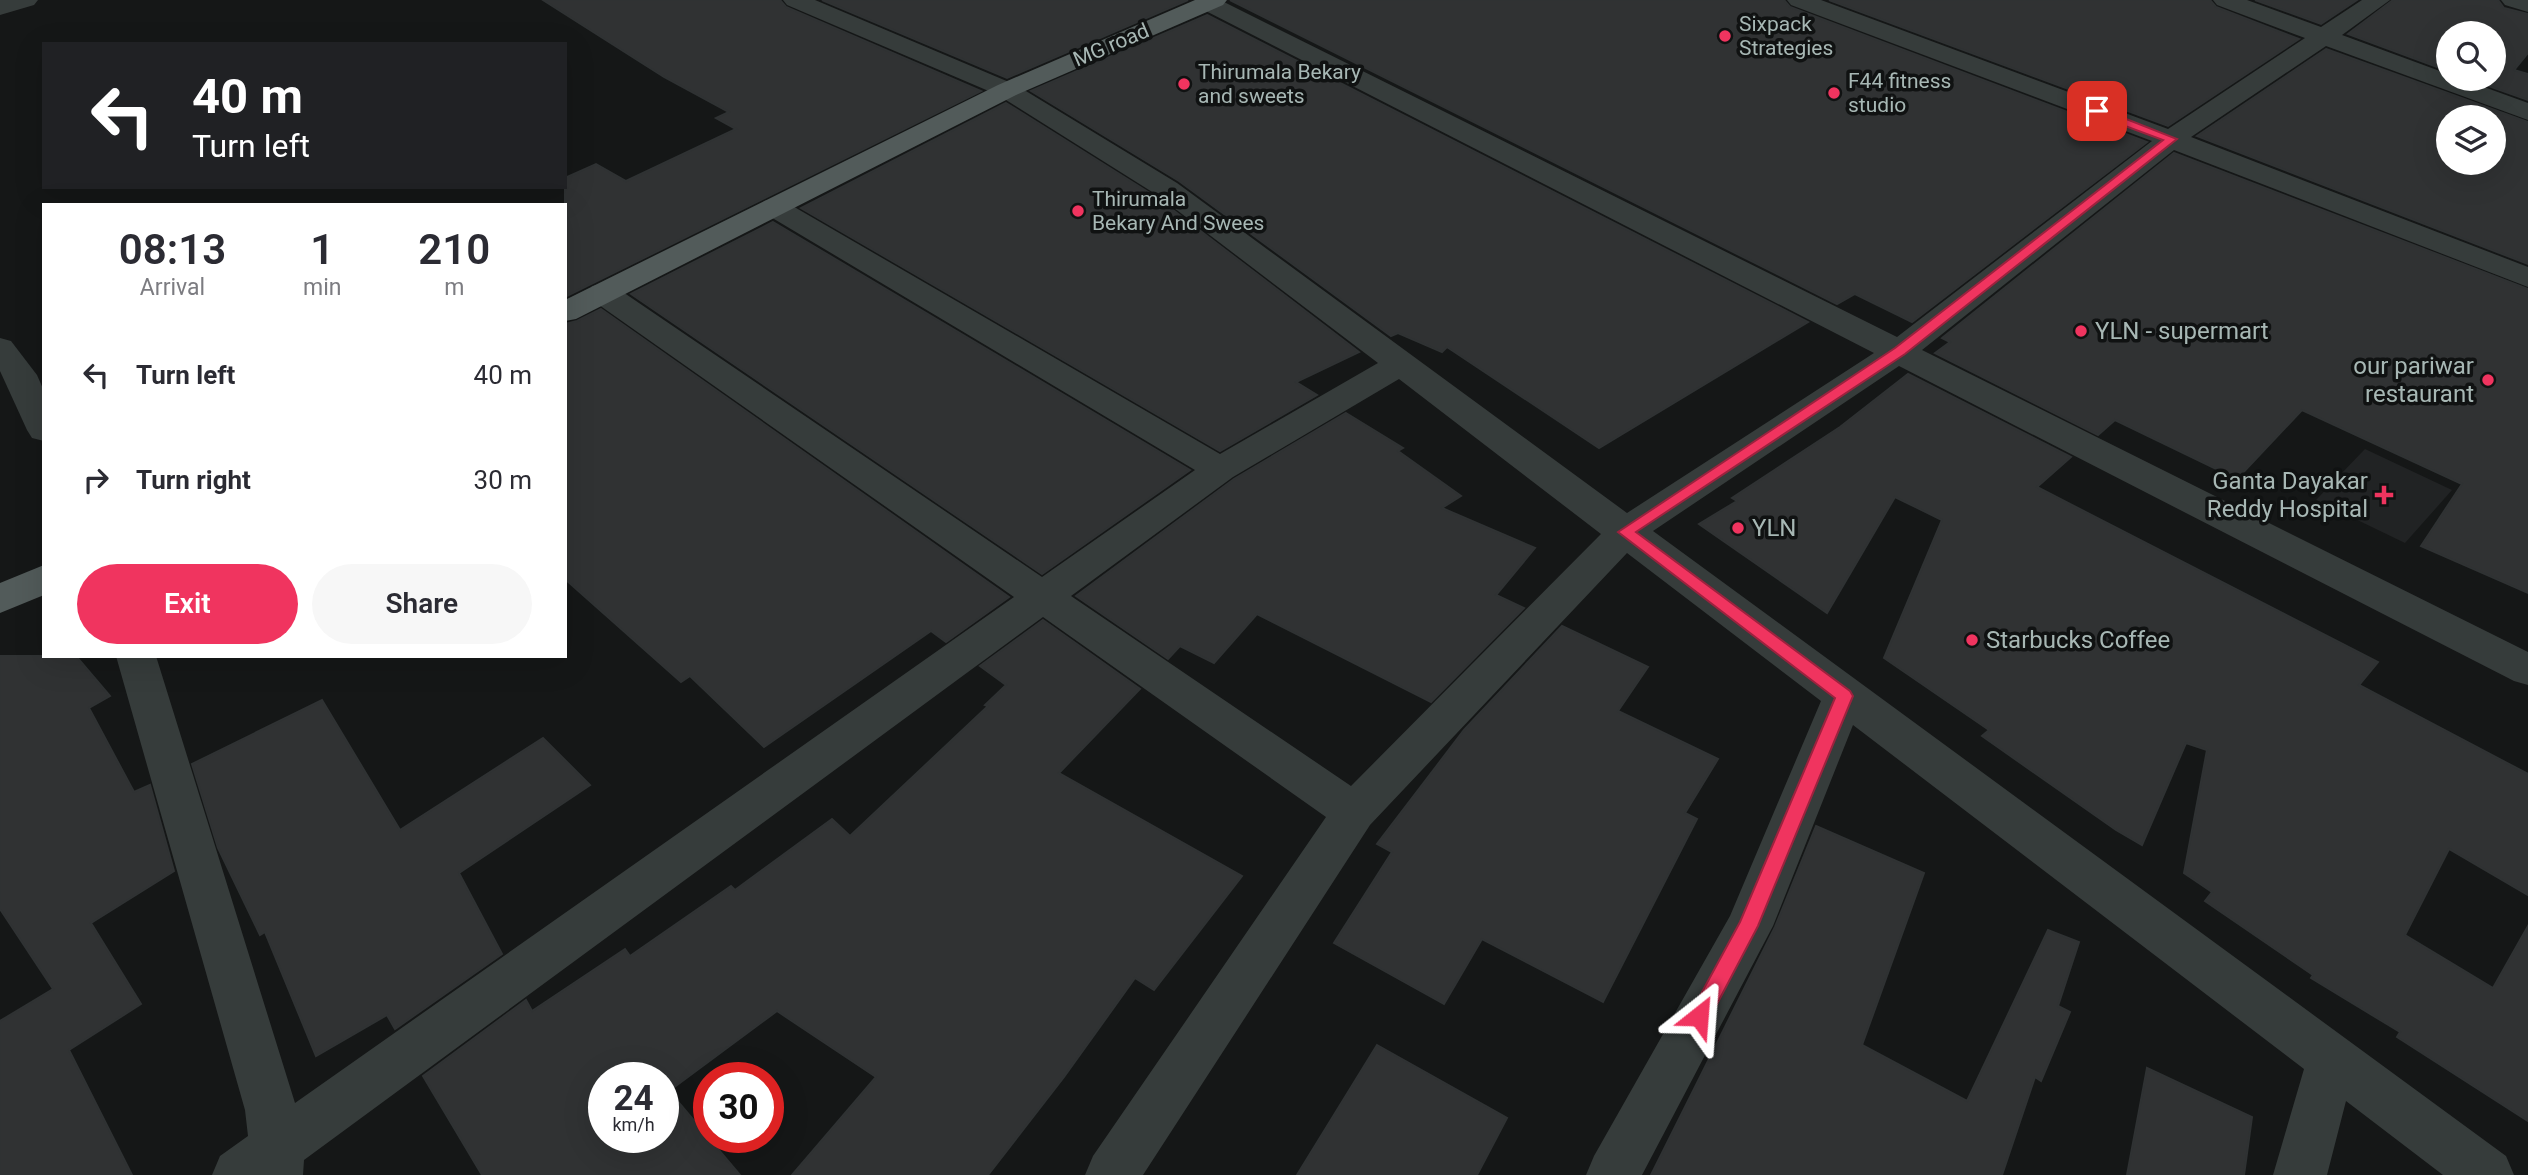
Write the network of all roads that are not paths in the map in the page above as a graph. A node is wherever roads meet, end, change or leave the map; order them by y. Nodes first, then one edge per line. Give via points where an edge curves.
1 (26, 0) edge
2 (795, 0) edge
3 (1799, 0) edge
4 (2225, 0) edge
5 (2378, 0) edge
6 (2513, 0) edge
7 (1212, 2) edge
8 (2528, 5) edge
9 (0, 8) edge
10 (2323, 37) junction
11 (1007, 90) junction
12 (2528, 112) edge
13 (2171, 139) junction
14 (774, 207) junction
15 (2528, 278) edge
16 (603, 293) junction
17 (567, 311) edge
18 (0, 348) edge
19 (1900, 351) junction
20 (1401, 364) junction
21 (42, 426) edge
22 (1220, 469) junction
23 (1625, 532) junction
24 (42, 580) edge
25 (1042, 597) junction
26 (0, 599) edge
27 (137, 658) edge
28 (2528, 670) edge
29 (1844, 696) junction
30 (1354, 813) junction
31 (2332, 1059) junction
32 (265, 1166) edge
33 (1112, 1175) edge
34 (1613, 1175) edge
35 (2300, 1175) edge
36 (2487, 1175) edge

1 - 9 street
2 - 11 street
3 - 13 street
4 - 10 street
5 - 10 street
6 - 8 street
7 - 11 main road, MG road
7 - 19 street
10 - 12 street
10 - 13 street
11 - 14 main road, MG road
11 - 20 street via 1167,188
13 - 15 street
13 - 19 street
14 - 16 main road, MG road
14 - 22 street
16 - 17 main road, MG road
16 - 25 street
18 - 21 street via 20,376
19 - 23 street
19 - 28 street
20 - 22 street
20 - 23 street
22 - 25 street
23 - 29 street
23 - 30 street
24 - 26 main road
25 - 30 street
25 - 32 street
27 - 32 street via 271,1111
29 - 31 street
29 - 34 street via 1749,926
30 - 33 street
31 - 35 street
31 - 36 street

